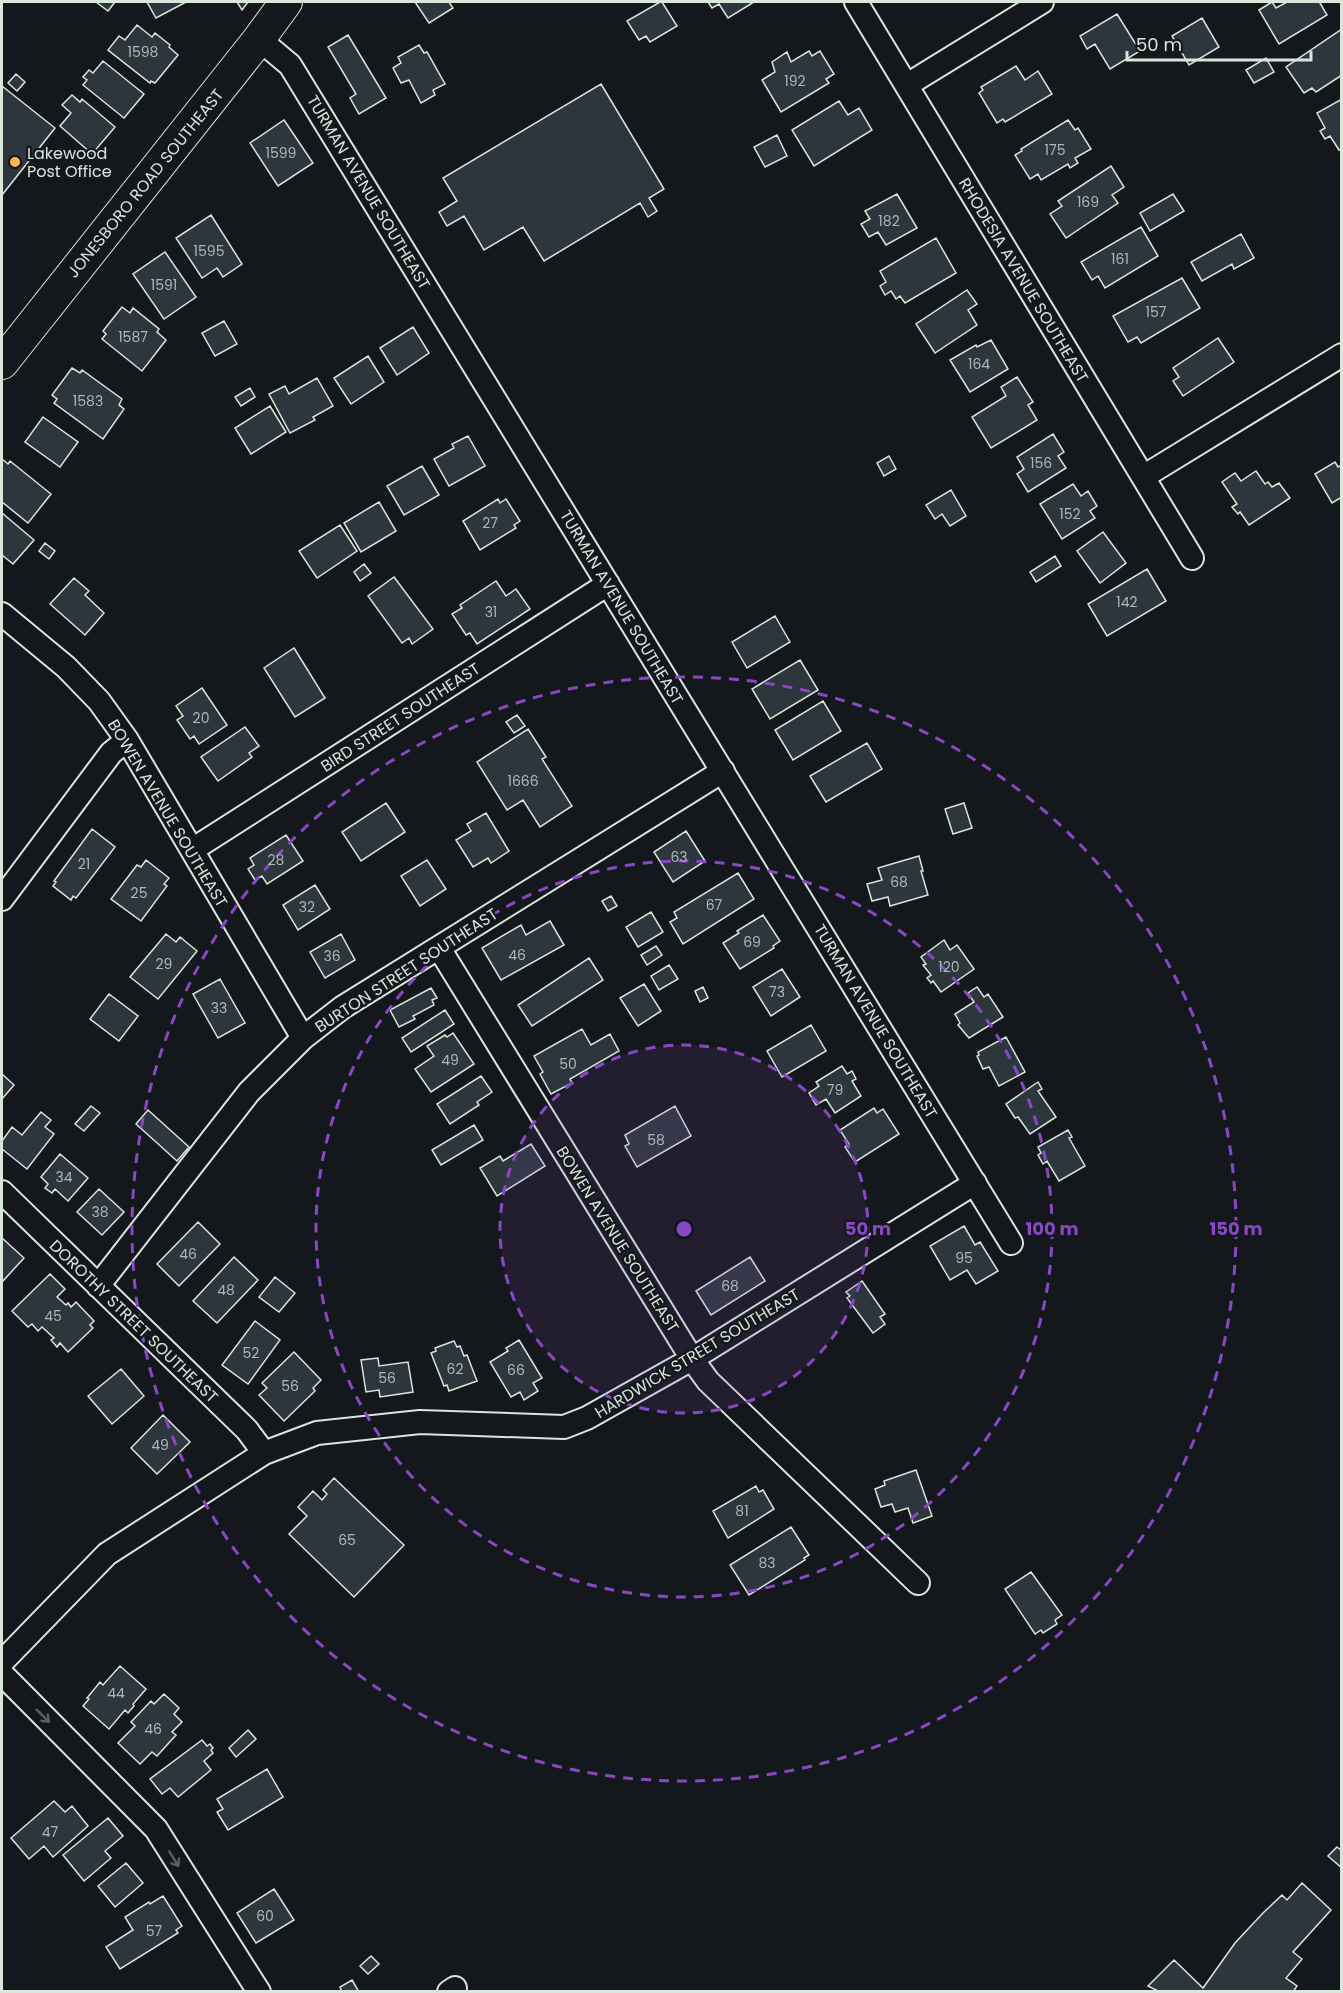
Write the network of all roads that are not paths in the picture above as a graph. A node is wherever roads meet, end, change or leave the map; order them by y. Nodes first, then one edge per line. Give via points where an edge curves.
1 (286, 2) edge
2 (856, 2) edge
3 (1042, 2) edge
4 (260, 39) junction
5 (907, 85) junction
6 (6, 349) edge
7 (1341, 355) edge
8 (1143, 477) junction
9 (1192, 558) dead end
10 (608, 584) junction
11 (2, 614) edge
12 (127, 740) junction
13 (723, 771) junction
14 (192, 850) junction
15 (2, 899) edge
16 (439, 948) junction
17 (303, 1038) junction
18 (975, 1183) junction
19 (2, 1192) edge
20 (1011, 1243) dead end
21 (98, 1286) junction
22 (692, 1359) junction
23 (264, 1453) junction
24 (918, 1583) dead end
25 (2, 1662) edge
26 (2, 1674) edge
27 (259, 1992) edge

1 - 4 main road, JONESBORO ROAD SOUTHEAST
2 - 5 street, RHODESIA AVENUE SOUTHEAST
3 - 5 street
4 - 6 main road, JONESBORO ROAD SOUTHEAST
4 - 10 street, TURMAN AVENUE SOUTHEAST via 290,65
5 - 8 street, RHODESIA AVENUE SOUTHEAST
7 - 8 street
8 - 9 street, RHODESIA AVENUE SOUTHEAST
10 - 13 street, TURMAN AVENUE SOUTHEAST
10 - 14 street, BIRD STREET SOUTHEAST
11 - 12 street, BOWEN AVENUE SOUTHEAST via 66,667 99,701
12 - 14 street, BOWEN AVENUE SOUTHEAST
12 - 15 street via 111,753
13 - 16 street, BURTON STREET SOUTHEAST
13 - 18 street, TURMAN AVENUE SOUTHEAST
14 - 17 street, BOWEN AVENUE SOUTHEAST
16 - 17 street, BURTON STREET SOUTHEAST via 343,1007
16 - 22 street, BOWEN AVENUE SOUTHEAST
17 - 21 street, BURTON STREET SOUTHEAST via 249,1092
18 - 20 street, TURMAN AVENUE SOUTHEAST
18 - 22 street, HARDWICK STREET SOUTHEAST
19 - 21 street, DOROTHY STREET SOUTHEAST
21 - 23 street, DOROTHY STREET SOUTHEAST via 247,1431
22 - 23 street, HARDWICK STREET SOUTHEAST via 564,1427 420,1422 317,1433
22 - 24 street, BOWEN AVENUE SOUTHEAST via 708,1381
23 - 25 street, HARDWICK STREET SOUTHEAST via 107,1554
26 -> 27 street via 156,1829

